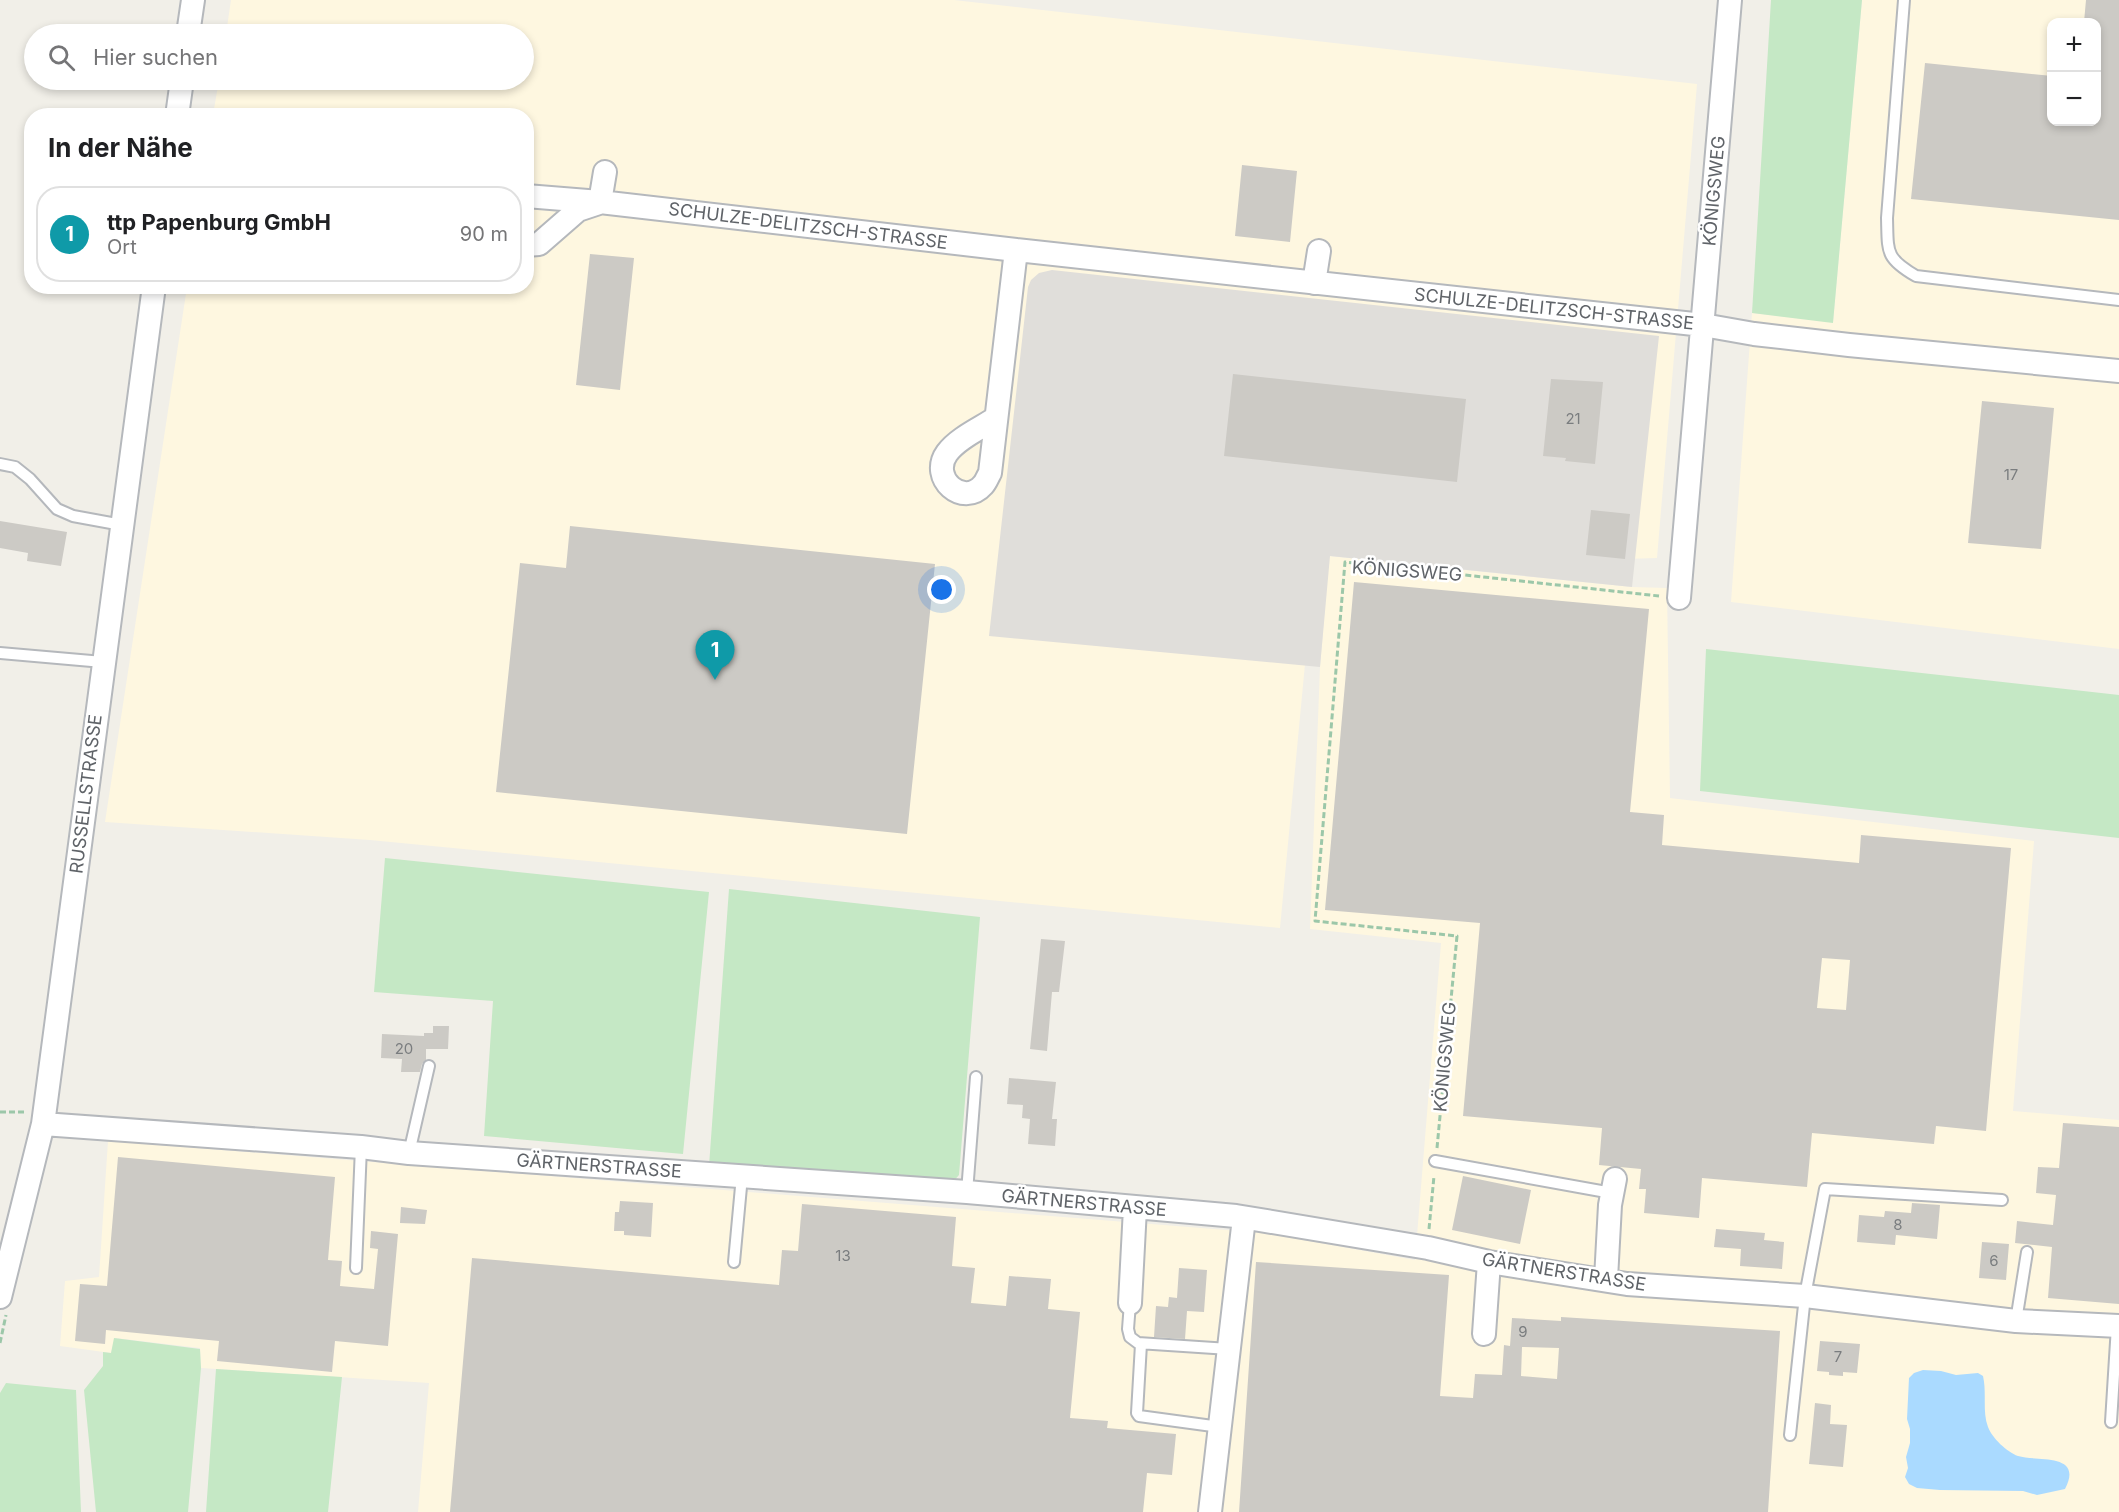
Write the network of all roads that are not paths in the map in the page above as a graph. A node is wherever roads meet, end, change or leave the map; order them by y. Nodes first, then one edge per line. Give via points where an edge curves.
1 (193, 0) edge
2 (1730, 0) edge
3 (1904, 0) edge
4 (189, 24) edge
5 (181, 90) edge
6 (178, 108) edge
7 (604, 172) dead end
8 (534, 197) edge
9 (600, 202) junction
10 (534, 244) edge
11 (1016, 250) junction
12 (1319, 251) dead end
13 (1314, 283) junction
14 (153, 294) edge
15 (2119, 300) edge
16 (1703, 325) junction
17 (2119, 372) edge
18 (996, 418) dead end
19 (0, 464) edge
20 (122, 525) junction
21 (1679, 598) road end
22 (0, 653) edge
23 (103, 662) junction
24 (429, 1066) dead end
25 (976, 1077) dead end
26 (43, 1124) junction
27 (361, 1148) junction
28 (409, 1153) junction
29 (1436, 1161) road end
30 (742, 1176) junction
31 (1613, 1186) joint
32 (967, 1192) junction
33 (2002, 1200) dead end
34 (1135, 1208) junction
35 (1244, 1218) junction
36 (2027, 1252) dead end
37 (734, 1262) dead end
38 (1489, 1262) junction
39 (356, 1268) dead end
40 (1606, 1279) junction
41 (1805, 1296) junction
42 (0, 1297) edge
43 (1130, 1303) joint
44 (2016, 1321) junction
45 (2118, 1326) edge
46 (1484, 1334) dead end
47 (1141, 1344) junction
48 (1229, 1349) junction
49 (2111, 1422) dead end
50 (1220, 1427) junction
51 (1790, 1435) dead end
52 (1210, 1512) edge

1 - 4 street
2 - 16 street, KÖNIGSWEG
3 - 15 lane via 1887,218 1888,250 1899,266 1916,276
5 - 6 street
7 - 9 street
8 - 9 street, SCHULZE-DELITZSCH-STRASSE
9 - 10 street via 578,210
9 - 11 street, SCHULZE-DELITZSCH-STRASSE
11 - 13 street, SCHULZE-DELITZSCH-STRASSE
11 - 18 street
12 - 13 street
13 - 16 street, SCHULZE-DELITZSCH-STRASSE
14 - 20 street, RUSSELLSTRASSE
16 - 17 street, SCHULZE-DELITZSCH-STRASSE via 1792,349
16 - 21 street, KÖNIGSWEG
19 - 20 lane via 15,467 57,509
20 - 23 street, RUSSELLSTRASSE
22 - 23 lane
23 - 26 street, RUSSELLSTRASSE
24 - 28 lane
25 - 32 lane
26 - 27 street, GÄRTNERSTRASSE
26 - 42 street, RUSSELLSTRASSE
27 - 28 street, GÄRTNERSTRASSE
27 - 39 lane
28 - 30 street, GÄRTNERSTRASSE
29 - 31 lane
30 - 32 street, GÄRTNERSTRASSE
30 - 37 lane
31 - 40 street
32 - 34 street, GÄRTNERSTRASSE
33 - 41 lane via 1825,1189
34 - 35 street, GÄRTNERSTRASSE
34 - 43 street
35 - 38 street, GÄRTNERSTRASSE
35 - 48 street
36 - 44 lane
38 - 40 street, GÄRTNERSTRASSE
38 - 46 street
40 - 41 street, GÄRTNERSTRASSE via 1628,1284
41 - 44 street, GÄRTNERSTRASSE
41 - 51 lane
43 - 47 lane via 1130,1337
44 - 45 street, GÄRTNERSTRASSE
45 - 49 lane
47 - 48 lane
47 - 50 lane via 1137,1413
48 - 50 street
50 - 52 street

